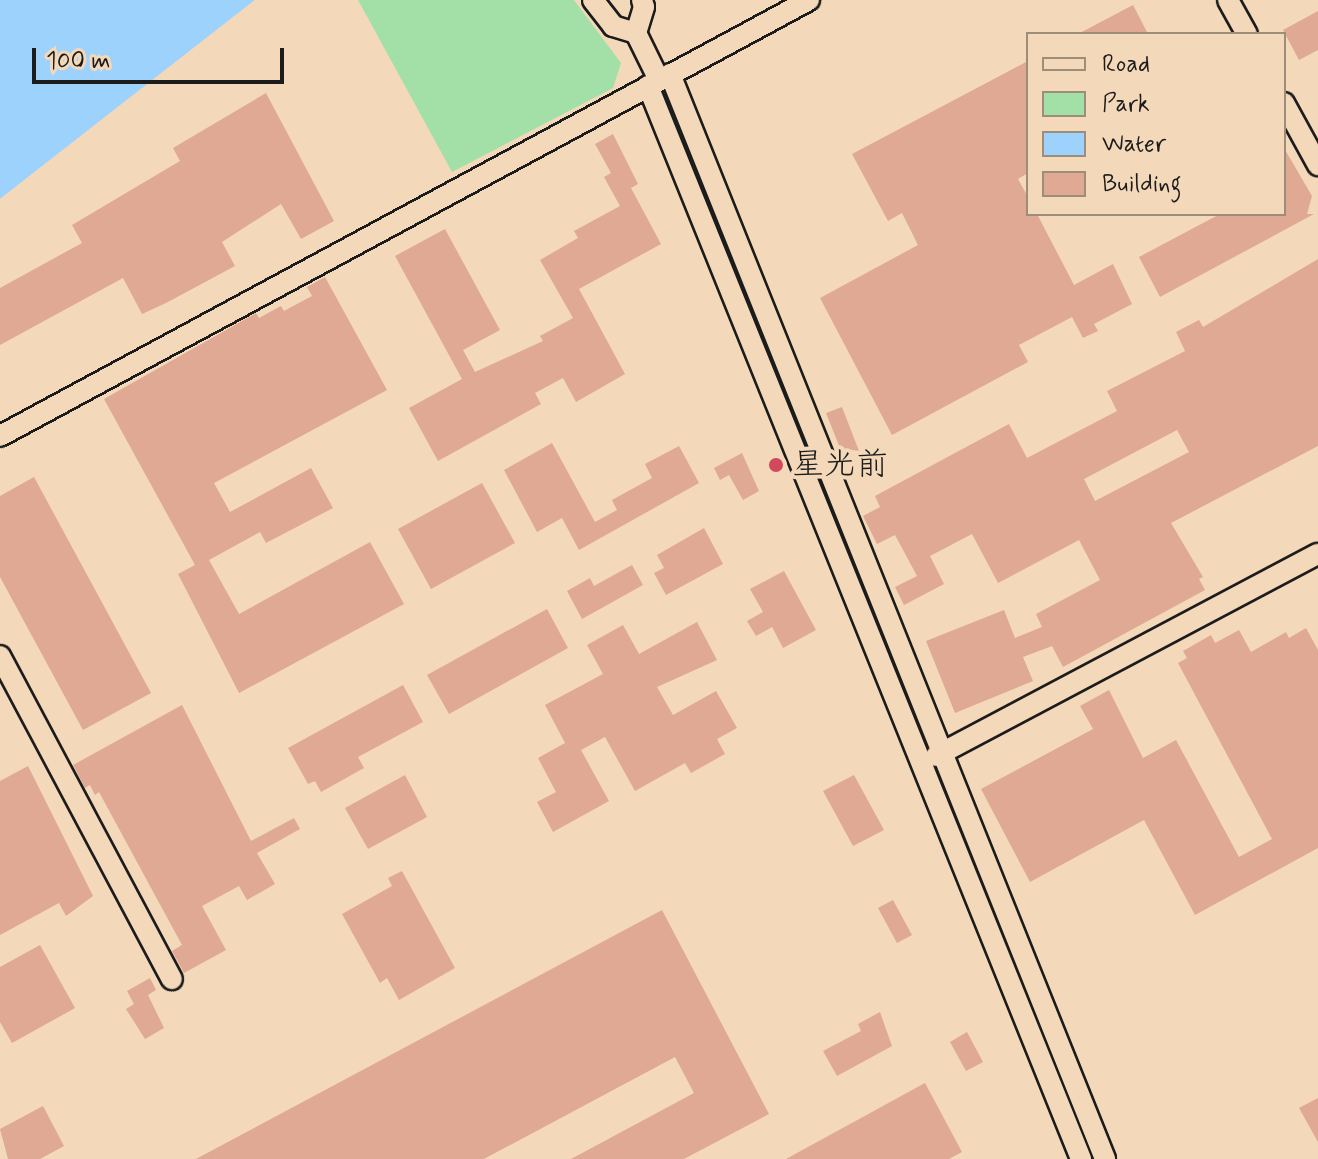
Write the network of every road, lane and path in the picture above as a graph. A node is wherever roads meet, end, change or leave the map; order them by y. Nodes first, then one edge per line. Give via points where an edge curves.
1 (593, 0) edge
2 (642, 0) edge
3 (809, 0) edge
4 (1228, 0) edge
5 (1246, 32) edge
6 (636, 33) junction
7 (659, 80) junction
8 (1286, 107) edge
9 (1318, 165) edge
10 (0, 436) edge
11 (1318, 554) edge
12 (0, 656) edge
13 (945, 752) junction
14 (922, 762) junction
15 (172, 979) dead end
16 (1081, 1159) edge
17 (1105, 1159) edge

1 - 6 street via 613,26
2 - 6 street
3 - 7 street
4 - 5 street
6 - 7 street
7 - 10 street
7 - 13 street
7 - 14 street
8 - 9 street
11 - 13 street
12 - 15 street
13 - 14 street
13 - 17 street
14 - 16 street

